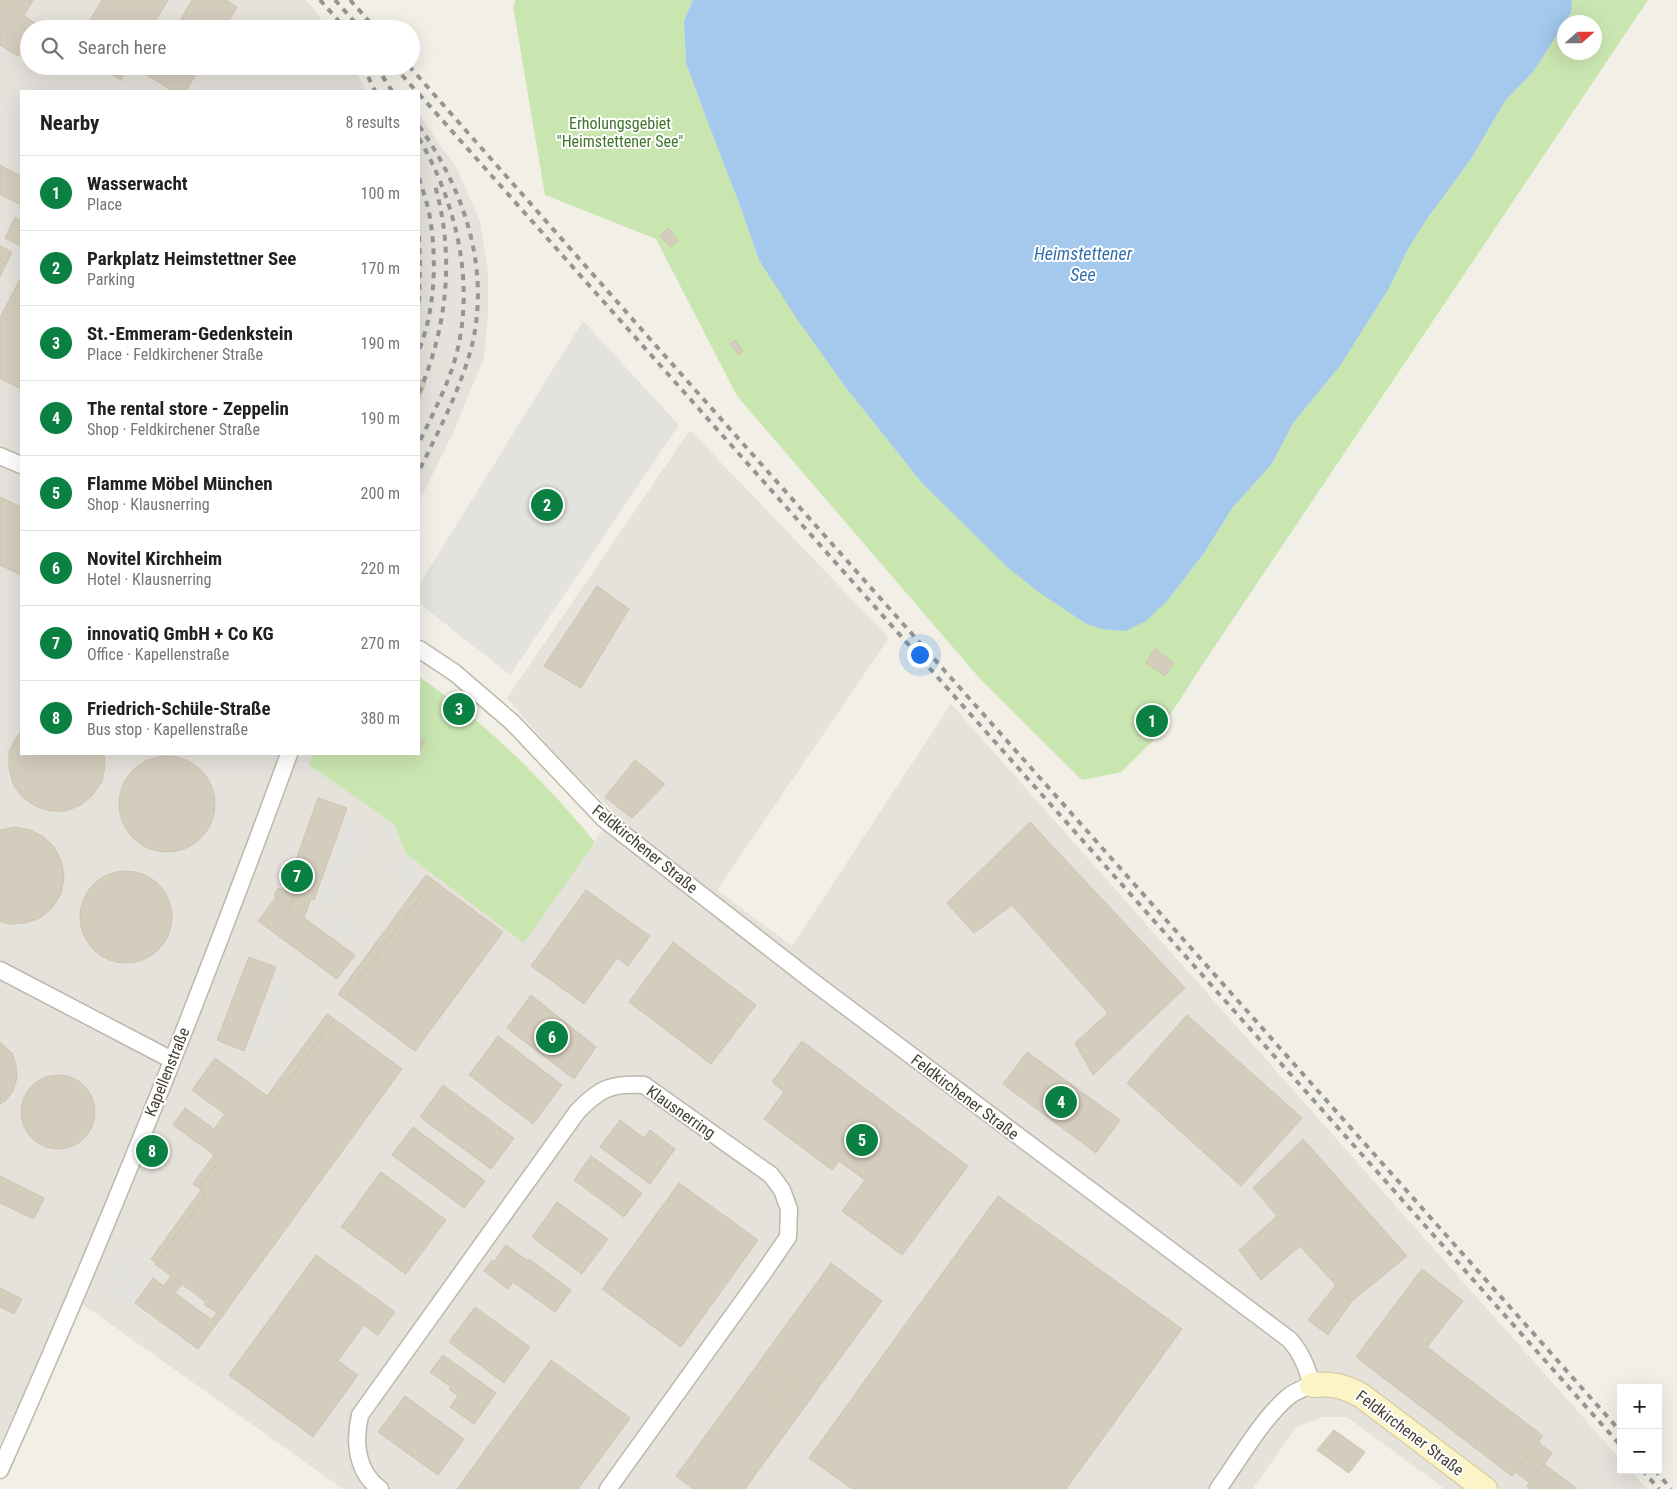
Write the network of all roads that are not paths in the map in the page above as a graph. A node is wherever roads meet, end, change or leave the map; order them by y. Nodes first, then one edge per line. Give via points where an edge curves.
1 (0, 456) edge
2 (20, 465) edge
3 (420, 650) edge
4 (289, 755) edge
5 (0, 970) edge
6 (172, 1060) junction
7 (1312, 1385) junction
8 (0, 1470) edge
9 (380, 1489) edge
10 (608, 1489) edge
11 (1218, 1489) edge
12 (1485, 1489) edge

1 - 2 street
3 - 7 street, Feldkirchener Straße via 455,673 513,723 604,820 827,993 1290,1340 1304,1360
4 - 6 street, Kapellenstraße
5 - 6 street
6 - 8 street, Kapellenstraße via 92,1258
7 - 11 street via 1281,1404
7 - 12 street, Feldkirchener Straße via 1325,1383 1357,1392
9 - 10 street, Klausnerring via 372,1484 361,1465 356,1446 360,1415 577,1112 592,1096 608,1087 644,1085 771,1176 782,1190 789,1209 788,1236

